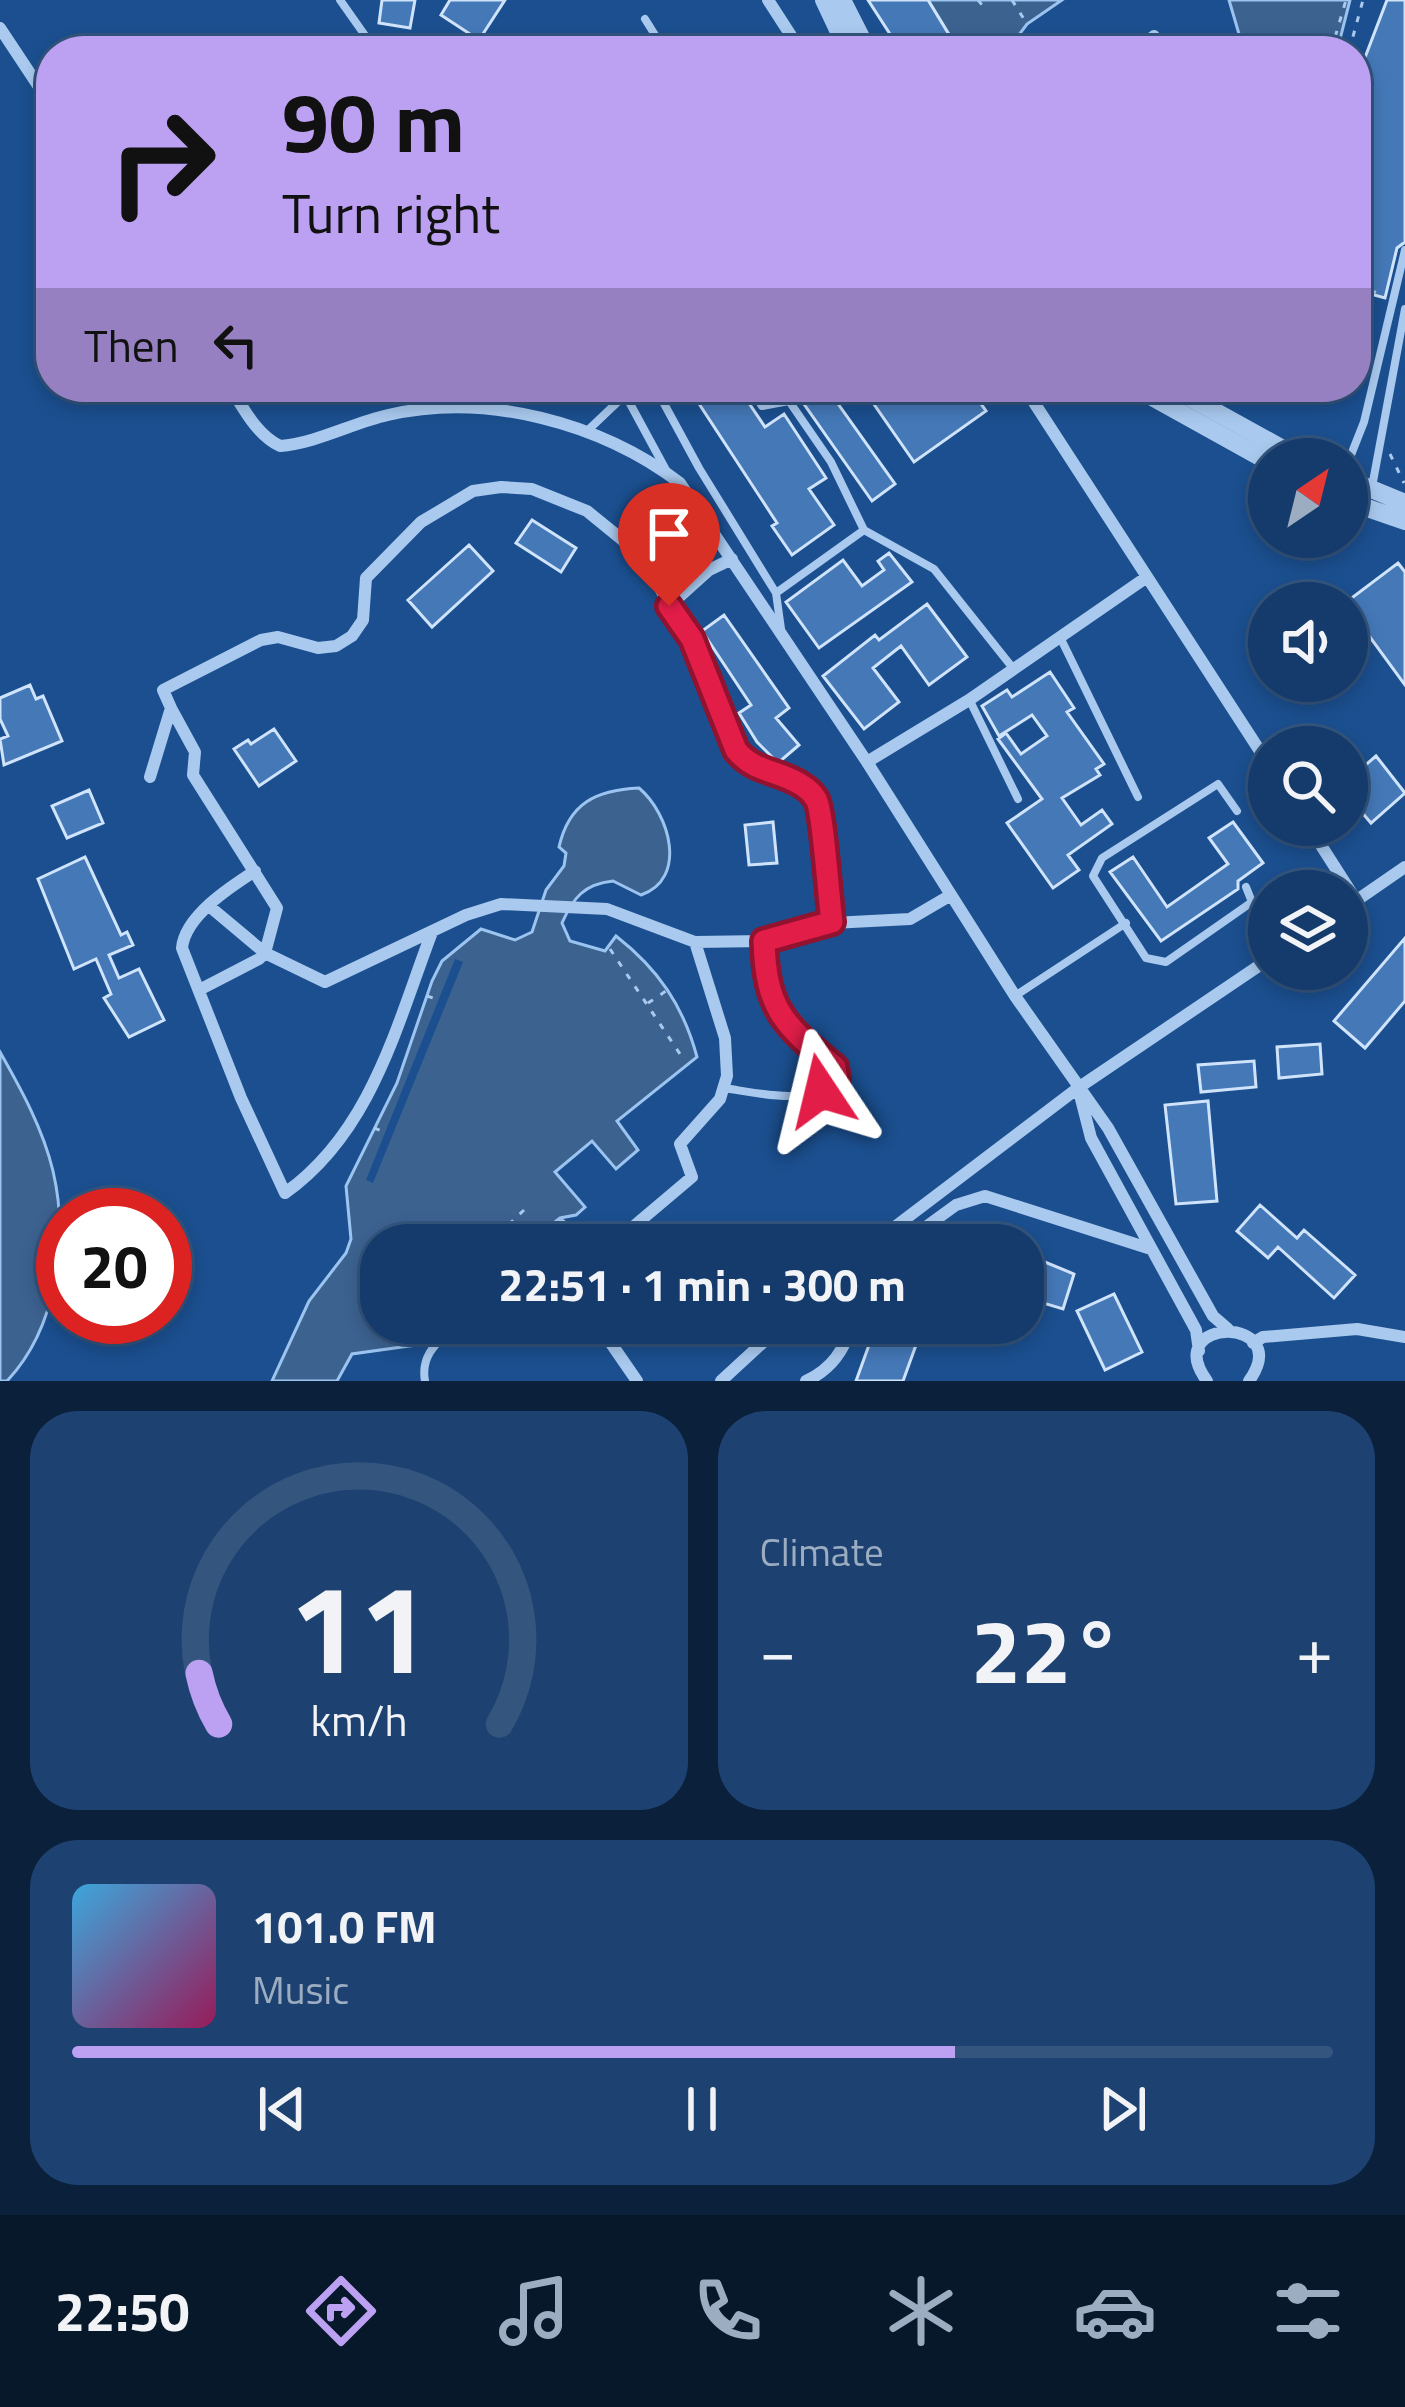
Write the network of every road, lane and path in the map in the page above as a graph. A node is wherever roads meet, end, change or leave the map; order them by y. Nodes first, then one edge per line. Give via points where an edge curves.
1 (340, 0) edge
2 (768, 0) edge
3 (824, 0) edge
4 (842, 0) edge
5 (978, 0) edge
6 (987, 0) edge
7 (1012, 0) edge
8 (1346, 0) edge
9 (1363, 0) edge
10 (645, 19) dead end
11 (1027, 24) dead end
12 (0, 28) edge
13 (365, 36) edge
14 (656, 36) edge
15 (791, 36) edge
16 (841, 36) edge
17 (860, 36) edge
18 (1335, 36) edge
19 (1353, 36) edge
20 (36, 82) edge
21 (1405, 250) edge
22 (1371, 290) edge
23 (1384, 306) junction
24 (1405, 310) edge
25 (1371, 381) edge
26 (240, 402) edge
27 (613, 402) edge
28 (631, 402) edge
29 (665, 402) edge
30 (790, 402) edge
31 (1034, 402) edge
32 (1164, 402) edge
33 (1192, 402) edge
34 (1367, 402) edge
35 (585, 433) junction
36 (1358, 438) edge
37 (1388, 440) dead end
38 (1248, 441) edge
39 (1248, 444) edge
40 (699, 469) junction
41 (674, 478) junction
42 (1405, 485) edge
43 (1368, 487) edge
44 (1372, 488) junction
45 (1368, 490) edge
46 (1405, 503) edge
47 (1368, 506) edge
48 (1405, 521) edge
49 (864, 530) junction
50 (732, 559) junction
51 (1148, 578) junction
52 (776, 593) junction
53 (669, 606) junction
54 (1060, 635) junction
55 (783, 642) junction
56 (1012, 668) junction
57 (969, 700) junction
58 (171, 708) junction
59 (1248, 733) edge
60 (867, 762) junction
61 (150, 777) dead end
62 (1138, 797) dead end
63 (1018, 799) dead end
64 (1238, 811) dead end
65 (1405, 867) edge
66 (255, 871) junction
67 (1246, 887) dead end
68 (1368, 892) edge
69 (951, 895) junction
70 (209, 906) junction
71 (832, 922) junction
72 (1126, 923) junction
73 (432, 932) junction
74 (764, 941) junction
75 (695, 942) junction
76 (610, 950) dead end
77 (265, 953) junction
78 (1248, 973) edge
79 (201, 989) junction
80 (669, 989) dead end
81 (427, 996) dead end
82 (1015, 996) junction
83 (439, 1000) dead end
84 (647, 1004) junction
85 (684, 1060) dead end
86 (724, 1088) junction
87 (1078, 1088) junction
88 (374, 1128) dead end
89 (385, 1132) dead end
90 (524, 1210) dead end
91 (509, 1224) edge
92 (637, 1224) edge
93 (899, 1224) edge
94 (930, 1224) edge
95 (1151, 1249) junction
96 (1228, 1329) junction
97 (1405, 1337) edge
98 (1253, 1343) junction
99 (437, 1344) edge
100 (611, 1344) edge
101 (761, 1344) edge
102 (843, 1344) edge
103 (1198, 1351) junction
104 (1203, 1376) edge
105 (425, 1381) edge
106 (637, 1381) edge
107 (721, 1381) edge
108 (806, 1381) edge
109 (1186, 1381) edge
110 (1249, 1381) edge

1 - 13 lane
2 - 15 street
3 - 16 street
4 - 17 street
5 - 6 path
7 - 11 path
8 - 18 path
9 - 19 path
10 - 14 lane
12 - 20 street
21 - 23 lane
22 - 23 path via 1384,294
23 - 25 lane
24 - 44 lane
26 - 35 street via 280,446 424,409 539,417
27 - 35 lane
28 - 41 lane
29 - 40 lane
30 - 49 lane
31 - 51 street
32 - 39 street
33 - 38 street
34 - 36 lane
35 - 41 street
37 - 42 path
40 - 41 lane
40 - 52 lane
41 - 50 street
43 - 44 street
44 - 45 lane
44 - 46 street
47 - 48 street
49 - 52 lane
49 - 56 lane via 934,569
50 - 53 street
50 - 55 street
51 - 54 street
51 - 59 street
52 - 55 lane
53 - 58 street via 646,559 587,511 532,489 473,491 422,523 366,578 352,636 318,649 261,640 163,691
53 - 71 street via 692,639 736,750 817,800
54 - 56 street
54 - 62 lane
55 - 60 street
56 - 57 street
57 - 60 street
57 - 63 lane
58 - 61 street
58 - 66 street via 195,752 193,775
60 - 69 street
64 - 72 lane via 1219,784 1102,859 1094,876
65 - 68 street
66 - 70 street
66 - 77 street via 277,908
67 - 72 lane via 1252,902 1166,962 1146,958
69 - 71 street via 910,919
69 - 82 street
70 - 77 street
70 - 79 street via 182,940
71 - 74 street
72 - 82 lane
73 - 75 street via 513,903 622,913
73 - 77 street via 325,982
73 - 79 street via 354,1124 285,1193
74 - 75 street
74 - 86 lane via 774,1006 786,1027 835,1067 837,1079 802,1094
75 - 86 street via 725,1038
76 - 84 path
77 - 79 street
78 - 87 street
80 - 84 path
81 - 83 path
82 - 87 street
84 - 85 path
86 - 92 street via 680,1144 692,1170 686,1185
87 - 93 street
87 - 95 street via 1091,1138
87 - 96 street
88 - 89 path
90 - 91 path
94 - 95 street via 985,1196
95 - 103 street via 1196,1330
96 - 98 street
96 - 103 street via 1209,1335
97 - 98 street via 1358,1329
98 - 110 street via 1258,1363
99 - 105 lane via 423,1367
100 - 106 street
101 - 107 street
102 - 108 street via 829,1367
103 - 104 street
104 - 109 street

